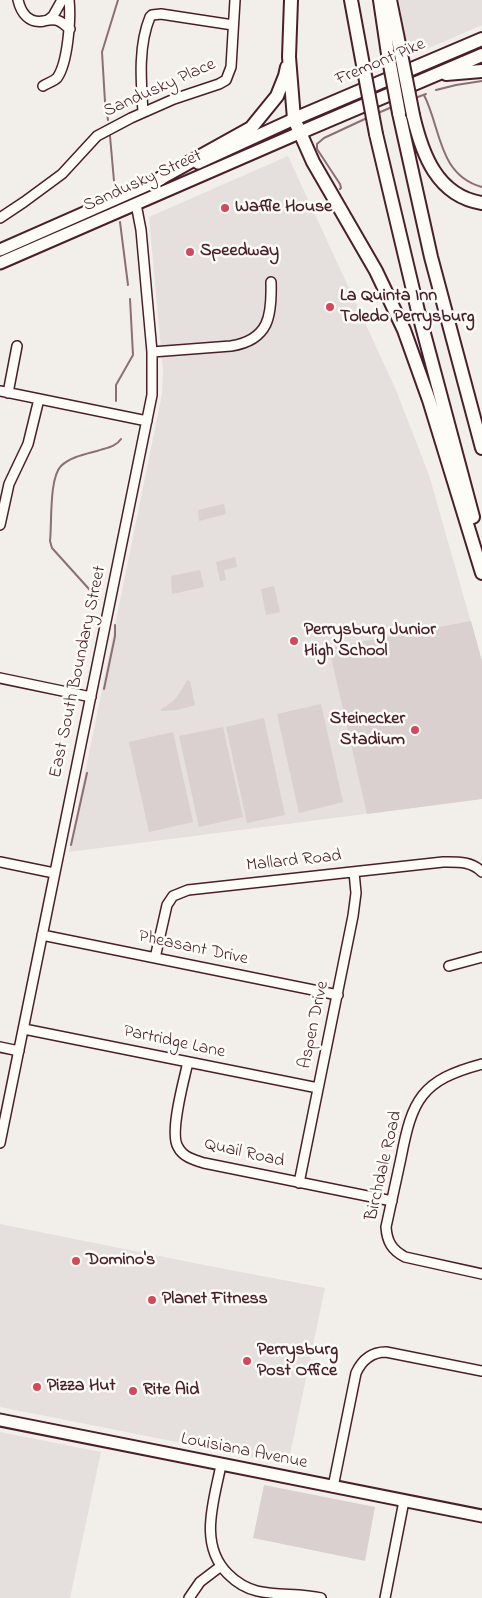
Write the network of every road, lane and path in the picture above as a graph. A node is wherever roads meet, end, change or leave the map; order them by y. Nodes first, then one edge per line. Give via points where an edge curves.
1 (18, 0) edge
2 (62, 0) edge
3 (69, 0) edge
4 (235, 0) edge
5 (291, 0) edge
6 (351, 0) edge
7 (380, 0) edge
8 (390, 0) edge
9 (49, 19) junction
10 (233, 24) junction
11 (70, 29) junction
12 (482, 39) edge
13 (482, 47) edge
14 (394, 52) junction
15 (482, 55) edge
16 (289, 57) junction
17 (452, 68) junction
18 (482, 71) edge
19 (436, 74) junction
20 (43, 86) dead end
21 (143, 112) junction
22 (294, 119) junction
23 (299, 133) junction
24 (230, 149) junction
25 (152, 183) junction
26 (482, 203) edge
27 (136, 204) junction
28 (0, 218) edge
29 (0, 250) edge
30 (0, 263) edge
31 (271, 282) dead end
32 (17, 346) dead end
33 (152, 352) junction
34 (4, 392) edge
35 (38, 399) junction
36 (147, 421) junction
37 (482, 448) edge
38 (0, 525) edge
39 (482, 550) edge
40 (482, 573) edge
41 (0, 678) edge
42 (90, 697) junction
43 (0, 862) edge
44 (354, 872) junction
45 (482, 872) edge
46 (54, 874) junction
47 (42, 935) junction
48 (482, 957) edge
49 (155, 958) junction
50 (449, 966) dead end
51 (338, 995) junction
52 (24, 1029) junction
53 (0, 1047) edge
54 (19, 1051) junction
55 (188, 1062) junction
56 (482, 1064) edge
57 (318, 1088) junction
58 (0, 1143) edge
59 (299, 1183) junction
60 (392, 1201) junction
61 (482, 1274) edge
62 (482, 1371) edge
63 (0, 1420) edge
64 (220, 1465) junction
65 (333, 1487) junction
66 (404, 1501) junction
67 (482, 1516) edge
68 (221, 1566) junction
69 (189, 1598) edge
70 (322, 1598) edge
71 (385, 1598) edge

1 - 9 street via 26,17 36,21
2 - 9 street
3 - 11 street
4 - 10 street, Sandusky Place
5 - 16 highway
6 - 39 highway, bridge via 376,134 418,312
7 - 14 highway
8 - 14 highway
9 - 11 street
10 - 21 street, Sandusky Place via 231,66 226,80
10 - 21 street via 152,15 146,25 142,53
11 - 20 street via 57,77
12 - 22 highway, Fremont Pike
13 - 17 highway
14 - 26 highway, bridge via 429,164 440,179 461,196
14 - 37 highway, bridge via 399,113 431,257
15 - 17 highway, Fremont Pike
16 - 22 highway
16 - 25 highway via 276,96 251,128
17 - 19 highway, Fremont Pike
18 - 19 highway
19 - 23 highway, Fremont Pike
21 - 28 street, Sandusky Place via 97,136 62,174
22 - 23 highway
22 - 24 main road, Sandusky Street
23 - 27 main road, Sandusky Street
23 - 40 highway via 376,271 404,330
24 - 25 main road, Sandusky Street
24 - 27 main road via 214,163 141,196
25 - 29 main road, Sandusky Street
27 - 30 main road, Sandusky Street
27 - 33 street, East South Boundary Street
31 - 33 street via 269,317 254,339 237,345
32 - 34 street
33 - 36 street, East South Boundary Street via 153,381
34 - 35 street
35 - 36 street
35 - 38 street via 28,444 9,484
36 - 42 street, East South Boundary Street
41 - 42 street
42 - 46 street, East South Boundary Street
43 - 46 street
44 - 45 street, Mallard Road via 457,862 470,864
44 - 49 street, Mallard Road via 182,891 167,905
44 - 51 street, Aspen Drive via 356,902
46 - 47 street, East South Boundary Street
47 - 49 street, Pheasant Drive
47 - 52 street, East South Boundary Street
48 - 50 street
49 - 51 street, Pheasant Drive
51 - 57 street, Aspen Drive
52 - 54 street, East South Boundary Street
52 - 55 street, Partridge Lane
53 - 54 street
54 - 58 street, East South Boundary Street
55 - 57 street, Partridge Lane
55 - 59 street, Quail Road via 174,1130 180,1151 204,1163
56 - 60 street, Birchdale Road via 436,1082 421,1098 407,1124
57 - 59 street, Aspen Drive
59 - 60 street, Quail Road
60 - 61 street, Birchdale Road via 386,1227 387,1237 396,1252 411,1259
62 - 65 street via 386,1352 366,1358 356,1373
63 - 64 main road, Louisiana Avenue
64 - 65 main road, Louisiana Avenue
64 - 68 street via 210,1528 212,1545
65 - 66 main road, Louisiana Avenue
66 - 67 main road, Louisiana Avenue
66 - 71 street
68 - 69 street via 200,1582
68 - 70 street via 250,1589

